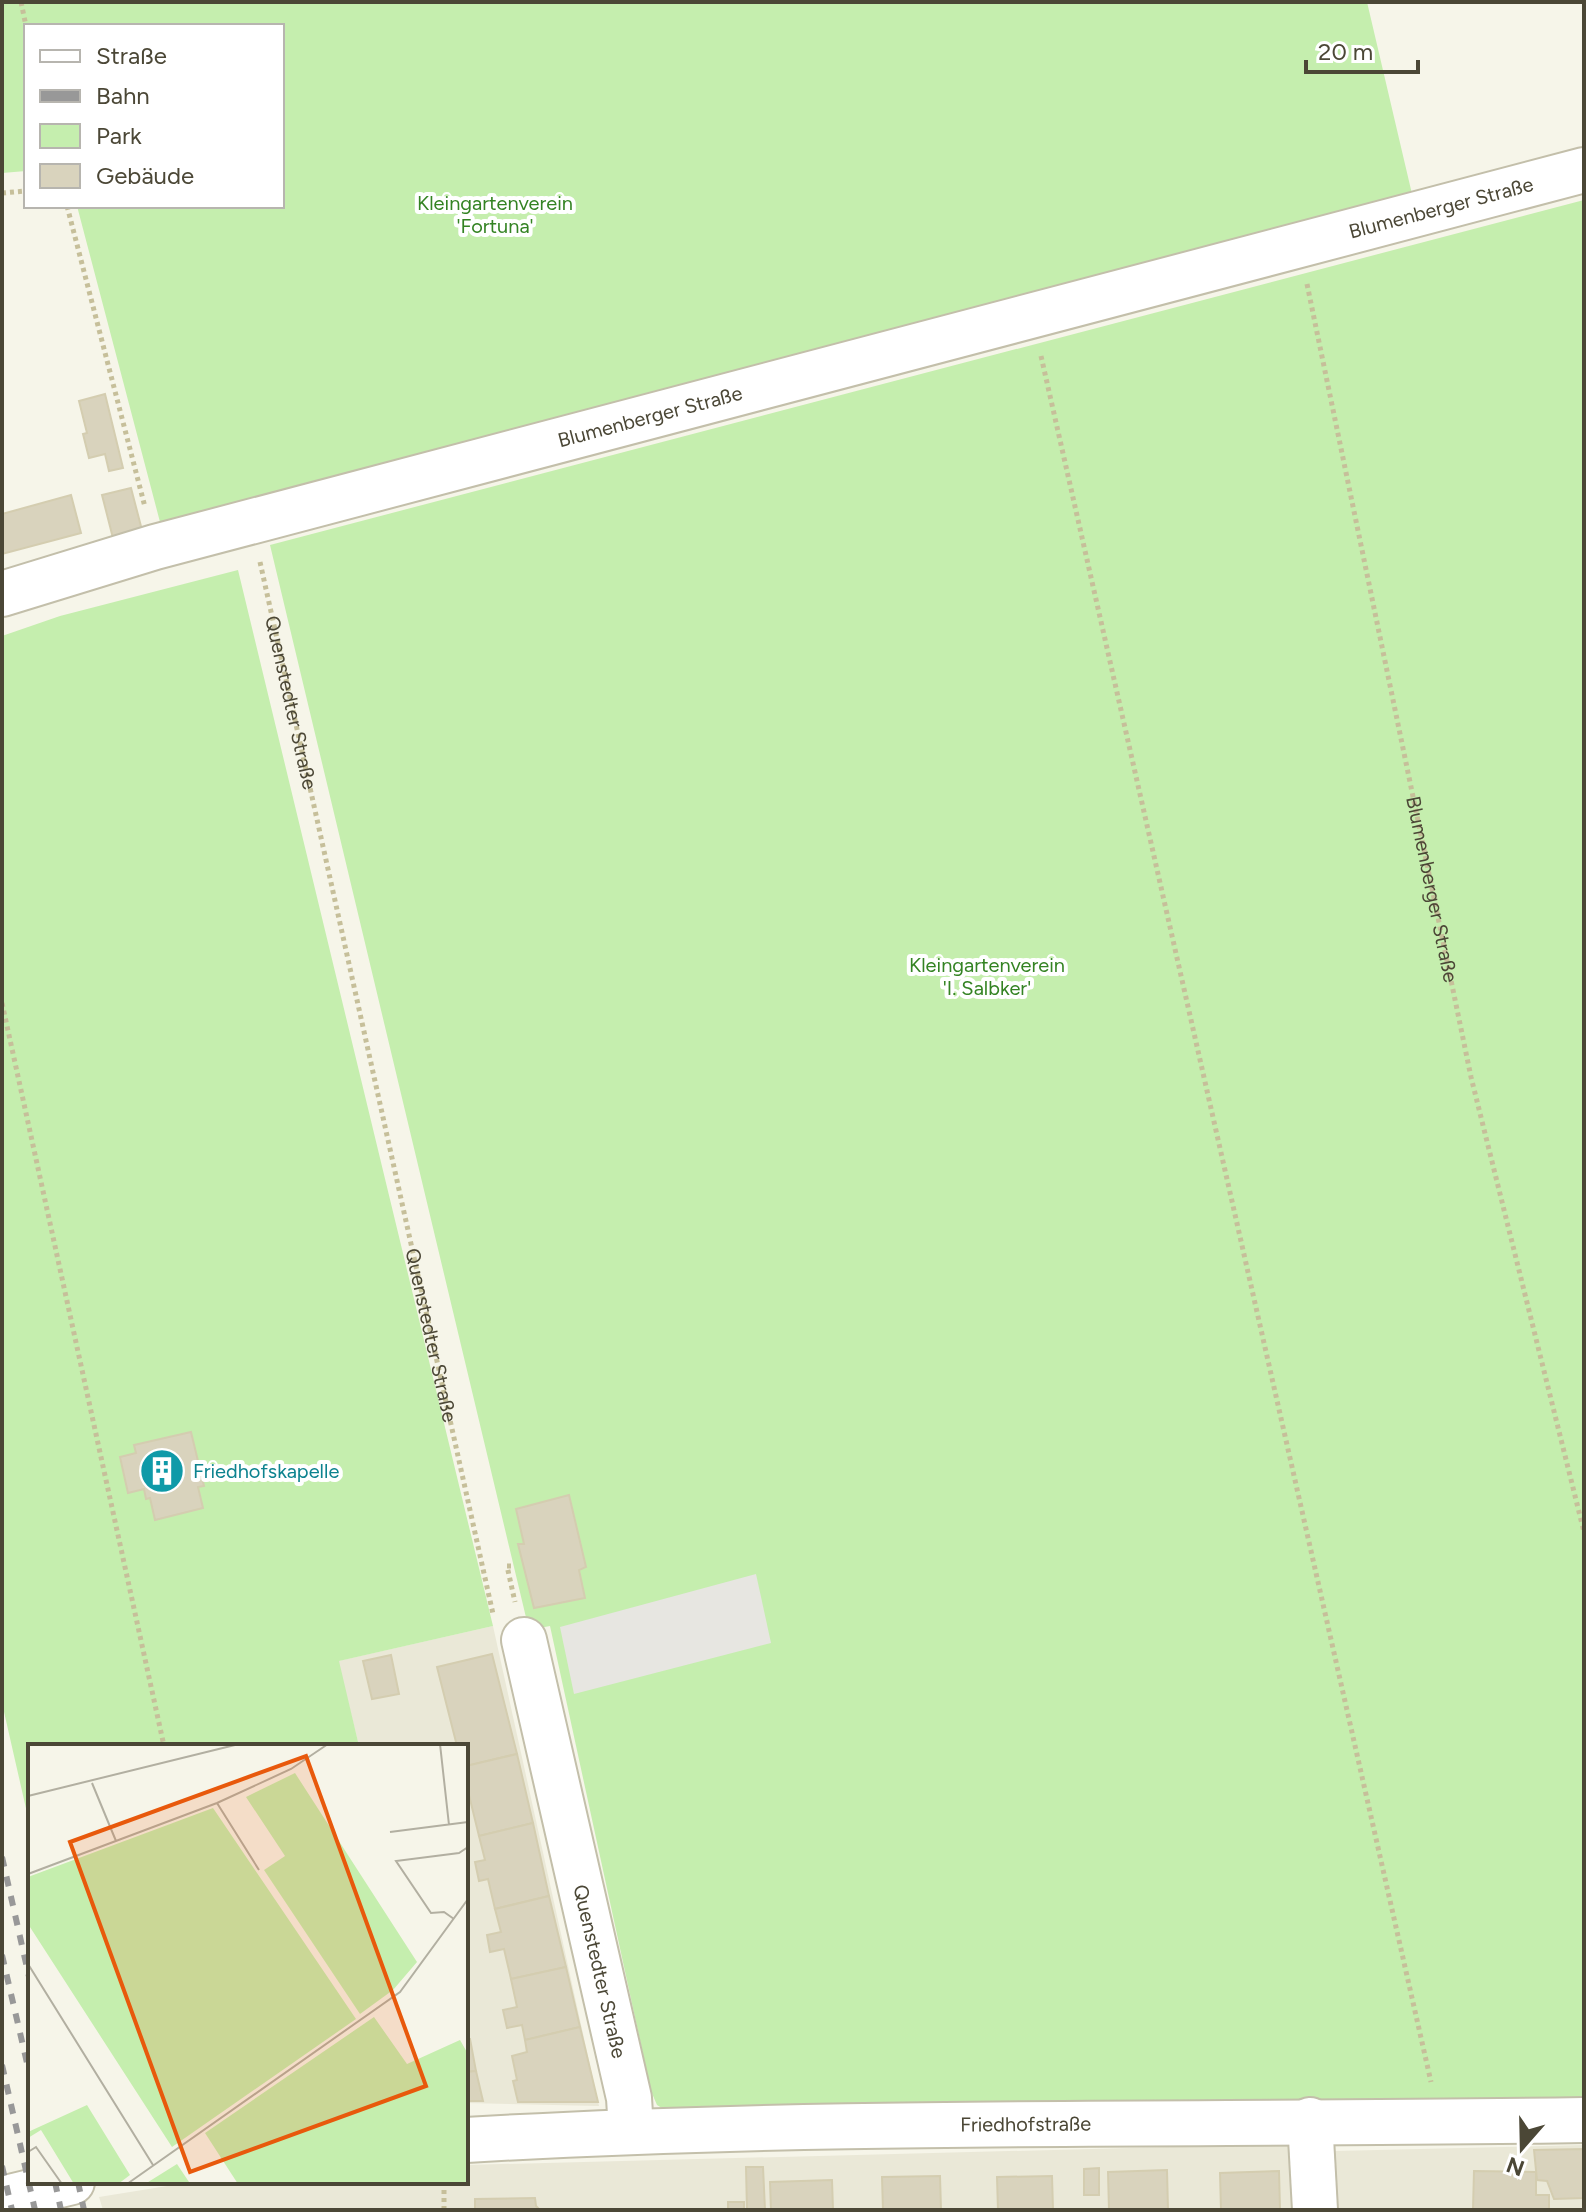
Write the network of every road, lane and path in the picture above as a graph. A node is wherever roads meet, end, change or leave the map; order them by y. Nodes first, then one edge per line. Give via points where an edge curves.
1 (21, 2) edge
2 (26, 24) edge
3 (1584, 170) edge
4 (24, 191) edge
5 (2, 193) edge
6 (68, 208) edge
7 (1298, 244) junction
8 (1032, 315) junction
9 (251, 522) junction
10 (155, 547) junction
11 (2, 594) edge
12 (2, 1003) edge
13 (1584, 1532) edge
14 (540, 1659) joint
15 (164, 1744) edge
16 (1310, 2120) junction
17 (1584, 2120) edge
18 (1440, 2122) junction
19 (631, 2130) junction
20 (468, 2140) edge
21 (64, 2184) edge
22 (444, 2184) edge
23 (2, 2199) edge
24 (444, 2210) edge
25 (1315, 2210) edge

1 - 2 path
3 - 7 street, Blumenberger Straße
4 - 5 path
6 - 10 path
7 - 8 street, Blumenberger Straße
7 - 13 path, Blumenberger Straße via 1471,1077
8 - 9 street, Blumenberger Straße
8 - 18 path
9 - 10 street, Blumenberger Straße
9 - 14 path, Quenstedter Straße via 498,1633
10 - 11 street, Blumenberger Straße
12 - 15 path
14 - 19 street, Quenstedter Straße via 629,2098
16 - 18 street, Friedhofstraße
16 - 19 street, Friedhofstraße
16 - 25 street
17 - 18 street, Friedhofstraße
19 - 20 street, Friedhofstraße
21 - 23 street
22 - 24 path

